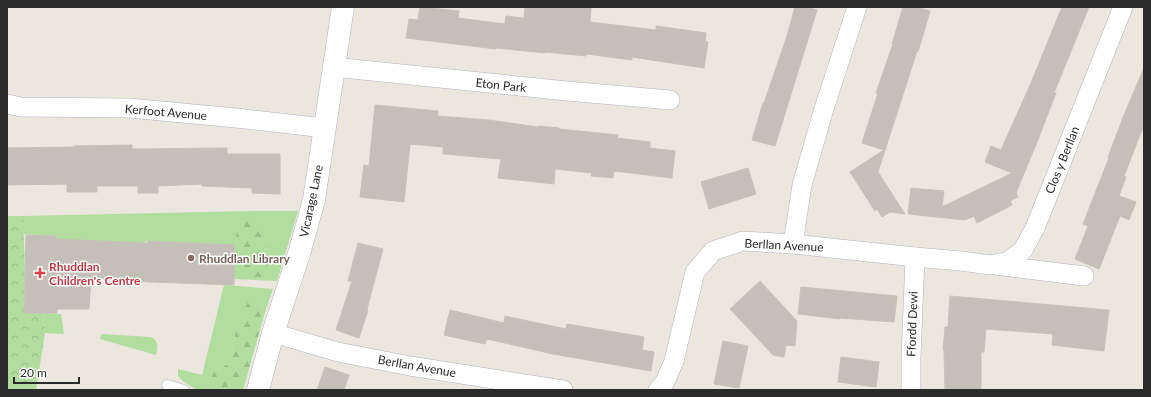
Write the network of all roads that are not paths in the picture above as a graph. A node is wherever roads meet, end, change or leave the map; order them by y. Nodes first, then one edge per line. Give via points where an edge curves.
1 (343, 7) edge
2 (857, 7) edge
3 (1123, 7) edge
4 (333, 67) junction
5 (670, 100) dead end
6 (7, 104) edge
7 (325, 128) junction
8 (793, 244) junction
9 (915, 257) junction
10 (961, 260) joint
11 (990, 265) junction
12 (1084, 276) dead end
13 (273, 333) junction
14 (167, 385) dead end
15 (184, 390) edge
16 (258, 390) edge
17 (563, 390) edge
18 (658, 390) edge
19 (911, 390) edge

1 - 4 street, Vicarage Lane
2 - 8 street via 802,185
3 - 11 street, Clos y Berllan via 1035,228 1023,250 1009,261
4 - 5 street, Eton Park
4 - 7 street, Vicarage Lane
6 - 7 street, Kerfoot Avenue via 21,107 129,108
7 - 13 street, Vicarage Lane via 314,200
8 - 9 street, Berllan Avenue
8 - 18 street, Berllan Avenue via 742,241 713,251 696,272 674,361 665,382
9 - 10 street, Berllan Avenue
9 - 19 street, Ffordd Dewi
10 - 11 street, Clos y Berllan
11 - 12 street
13 - 16 street, Vicarage Lane
13 - 17 street, Berllan Avenue via 338,352 388,362
14 - 15 lane

